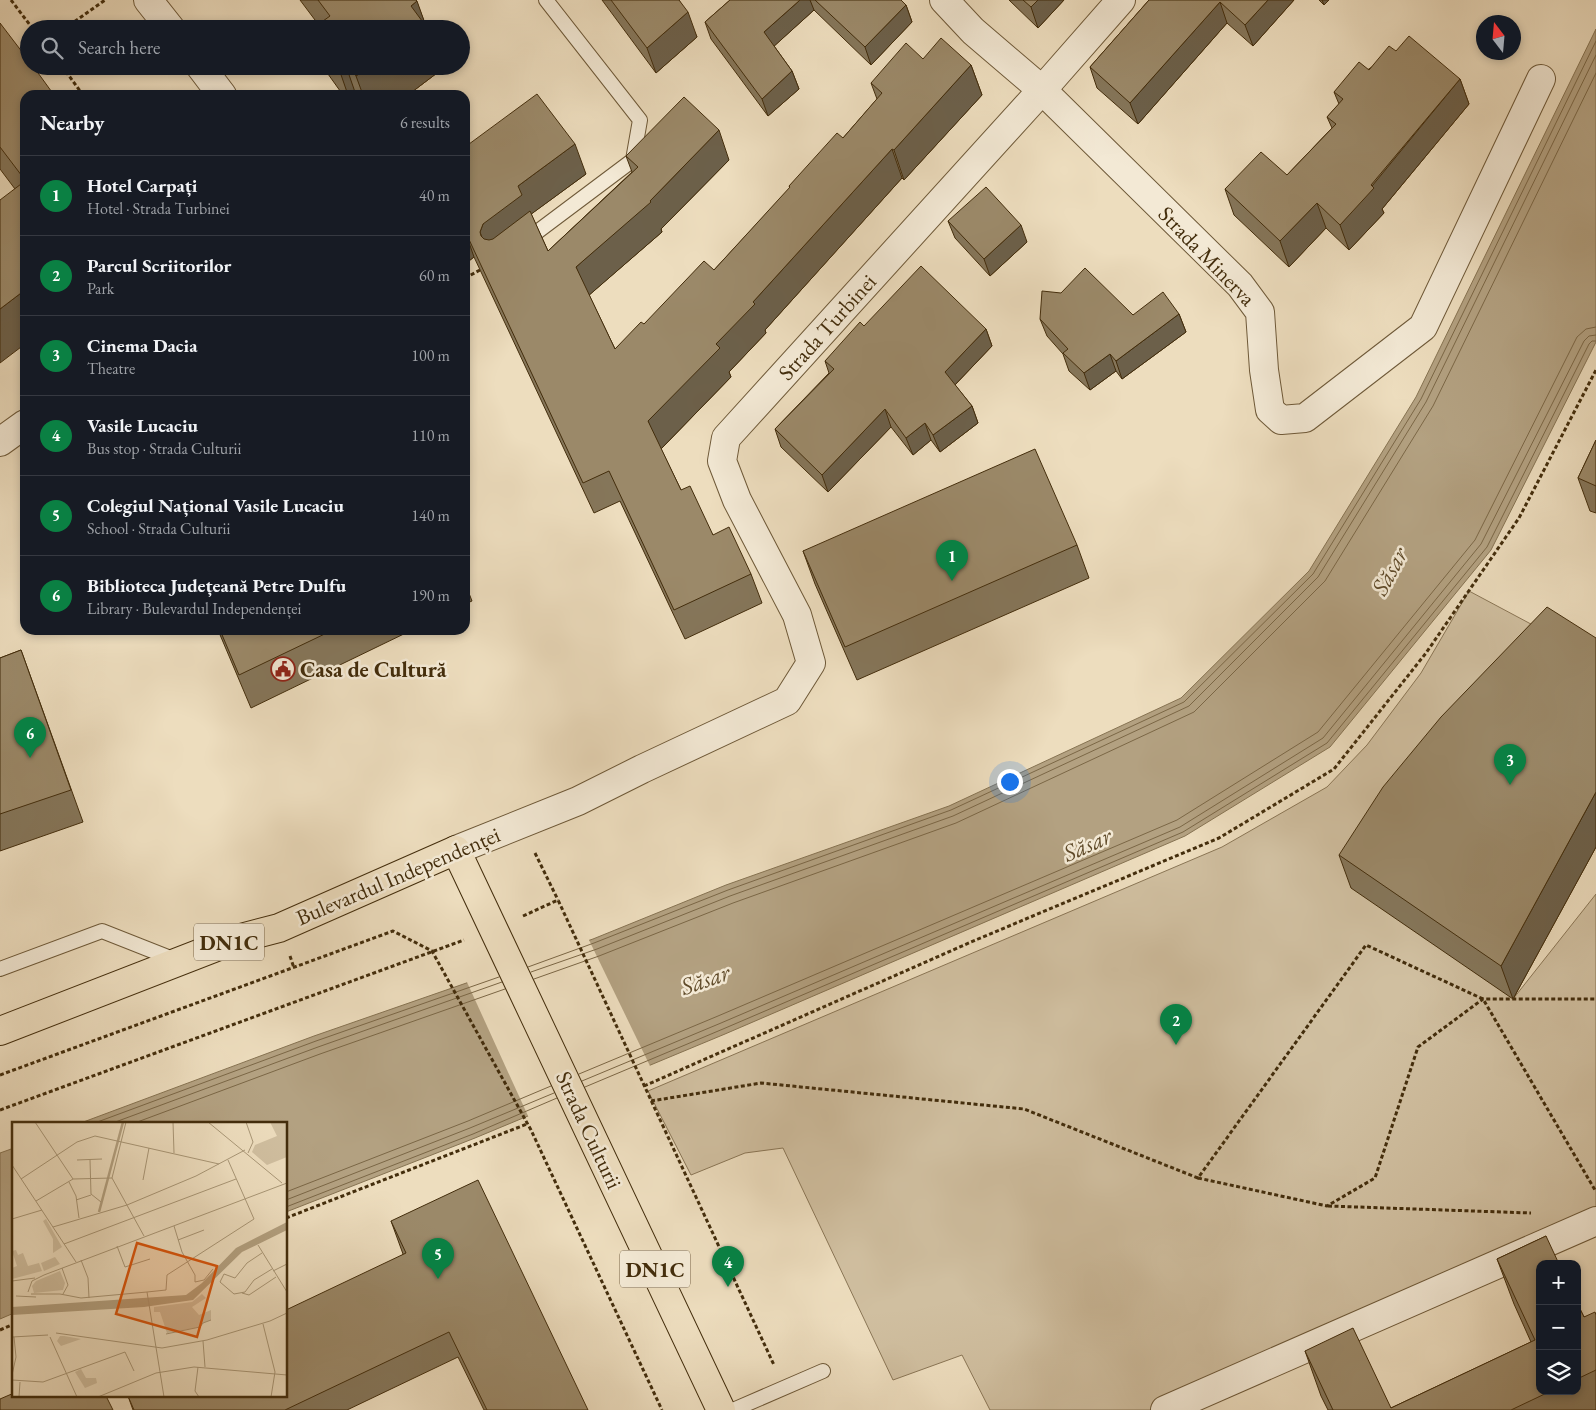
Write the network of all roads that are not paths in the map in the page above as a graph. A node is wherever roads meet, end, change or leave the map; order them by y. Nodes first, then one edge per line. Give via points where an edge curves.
1 (148, 0) edge
2 (546, 0) edge
3 (944, 0) edge
4 (1121, 0) edge
5 (164, 20) edge
6 (207, 75) edge
7 (1541, 79) dead end
8 (218, 90) edge
9 (1042, 90) junction
10 (499, 261) edge
11 (20, 428) edge
12 (0, 442) edge
13 (787, 701) joint
14 (456, 850) junction
15 (178, 962) junction
16 (0, 969) edge
17 (0, 1031) edge
18 (1596, 1221) edge
19 (823, 1371) dead end
20 (721, 1410) edge
21 (733, 1410) edge
22 (1165, 1410) edge

1 - 5 street
2 - 10 lane via 640,120 633,160
3 - 9 street, Strada Minerva via 973,31
4 - 9 street, Strada Turbinei
6 - 8 street
7 - 9 street, Strada Minerva via 1423,327 1305,418 1281,420 1270,410 1260,312 1240,285
9 - 13 street, Strada Turbinei via 726,438 722,461 737,500 796,615 811,663
11 - 12 street
13 - 14 street, Bulevardul Independenței / DN1C via 578,801
14 - 15 main road, Bulevardul Independenței / DN1C via 279,928 236,939
14 - 20 main road, Strada Culturii / DN1C
15 - 16 lane via 102,931
15 - 17 main road, Bulevardul Independenței / DN1C
18 - 22 street
19 - 21 lane

